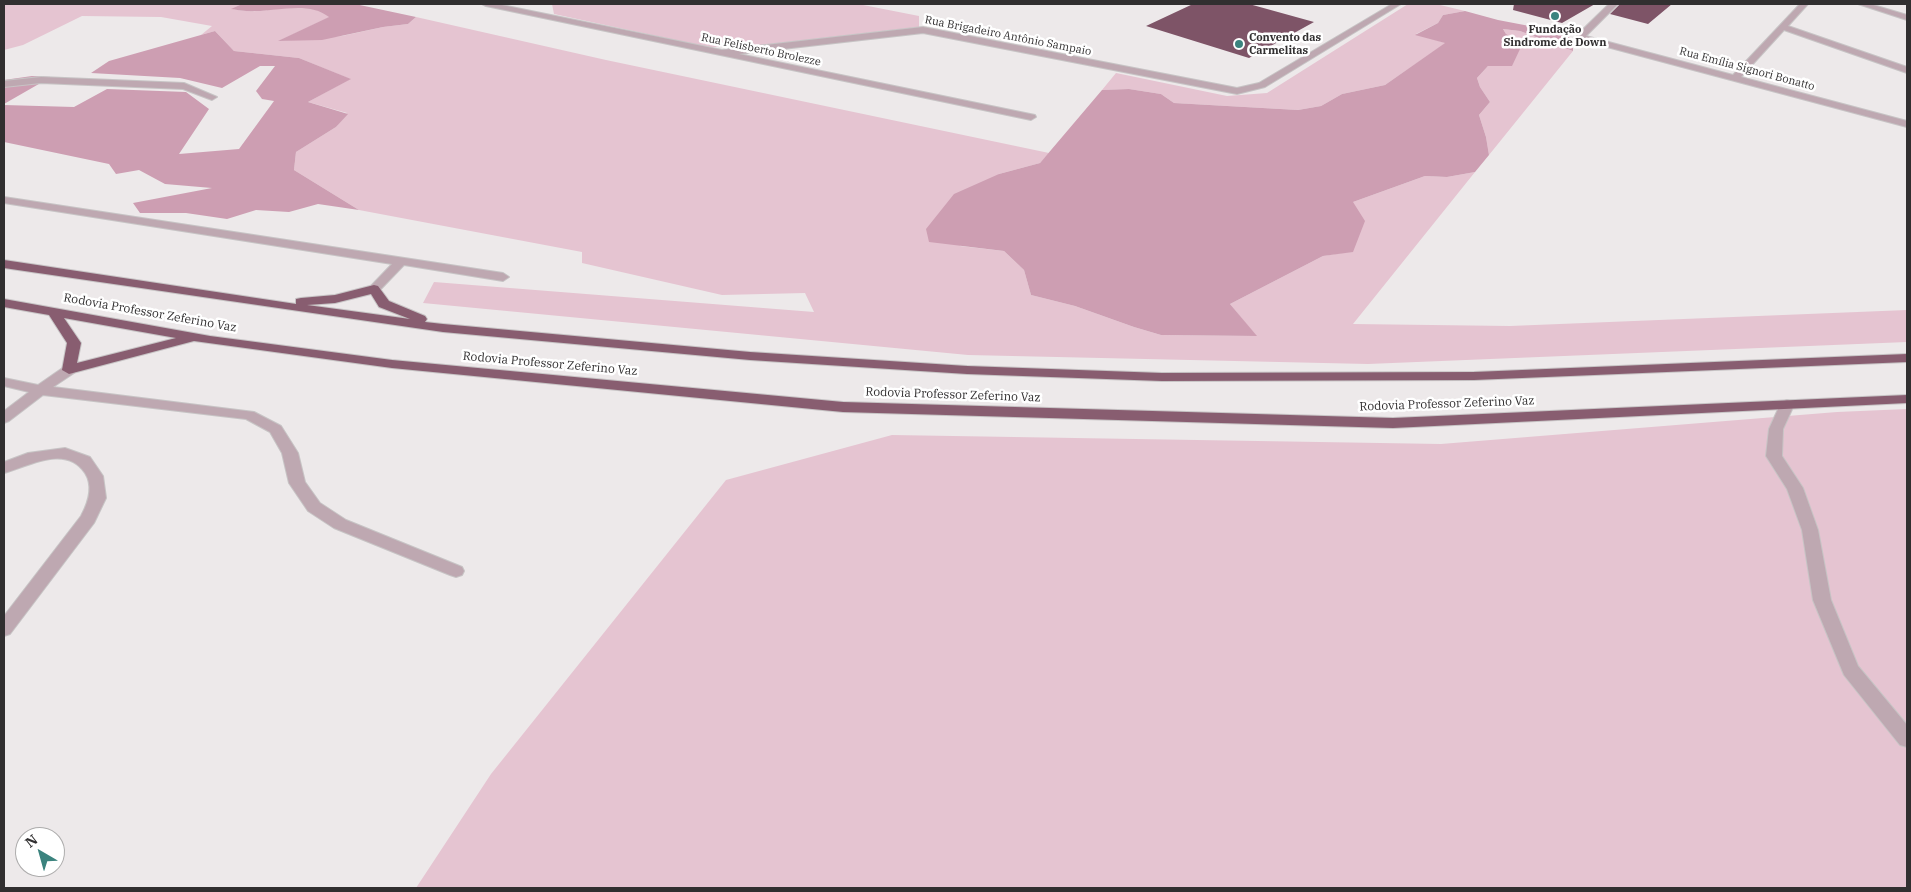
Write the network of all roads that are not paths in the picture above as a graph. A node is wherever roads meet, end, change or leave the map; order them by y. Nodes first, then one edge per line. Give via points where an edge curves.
1 (486, 4) edge
2 (543, 4) edge
3 (1397, 4) edge
4 (1614, 4) edge
5 (1804, 4) edge
6 (1862, 4) edge
7 (544, 16) junction
8 (1907, 18) edge
9 (1783, 27) junction
10 (721, 53) junction
11 (1907, 70) edge
12 (1734, 78) junction
13 (4, 84) edge
14 (212, 97) dead end
15 (1031, 117) dead end
16 (1907, 124) edge
17 (4, 200) edge
18 (401, 262) junction
19 (4, 264) edge
20 (503, 277) dead end
21 (374, 289) junction
22 (4, 303) edge
23 (262, 303) junction
24 (54, 312) junction
25 (443, 328) junction
26 (196, 338) junction
27 (1907, 358) edge
28 (69, 370) junction
29 (4, 382) edge
30 (40, 390) junction
31 (1907, 400) edge
32 (1788, 405) junction
33 (4, 418) edge
34 (4, 468) edge
35 (456, 571) dead end
36 (4, 629) edge
37 (1907, 739) edge

1 - 7 street, Rua Felisberto Brolezze
2 - 7 street
3 - 10 street, Rua Brigadeiro Antônio Sampaio via 1262,85 1236,91 923,30
4 - 12 street, Rua Emília Signori Bonatto via 1580,37
5 - 9 street
6 - 8 street
7 - 10 street, Rua Felisberto Brolezze
9 - 11 street
9 - 12 street
10 - 15 street, Rua Felisberto Brolezze
12 - 16 street, Rua Emília Signori Bonatto
13 - 14 street via 41,80 184,86
17 - 18 street
18 - 20 street
18 - 21 street
19 - 23 highway, Rodovia Professor Zeferino Vaz
21 - 23 highway via 335,299
21 - 25 highway via 384,304
22 - 24 highway, Rodovia Professor Zeferino Vaz
23 - 25 highway, Rodovia Professor Zeferino Vaz
24 - 26 highway, Rodovia Professor Zeferino Vaz
24 - 28 highway via 74,343
25 - 27 highway, Rodovia Professor Zeferino Vaz via 750,356 967,370 1162,377 1474,376
26 - 28 highway
26 - 32 highway, Rodovia Professor Zeferino Vaz via 392,364 843,407 1393,423
28 - 30 street
29 - 30 street
30 - 33 street
30 - 35 street via 249,415 276,429 290,453 297,483 314,507 340,524
31 - 32 highway, Rodovia Professor Zeferino Vaz
32 - 37 street via 1776,429 1774,456 1795,488 1810,530 1822,600 1851,670
34 - 36 street via 28,458 65,453 85,461 95,476 98,498 88,519

